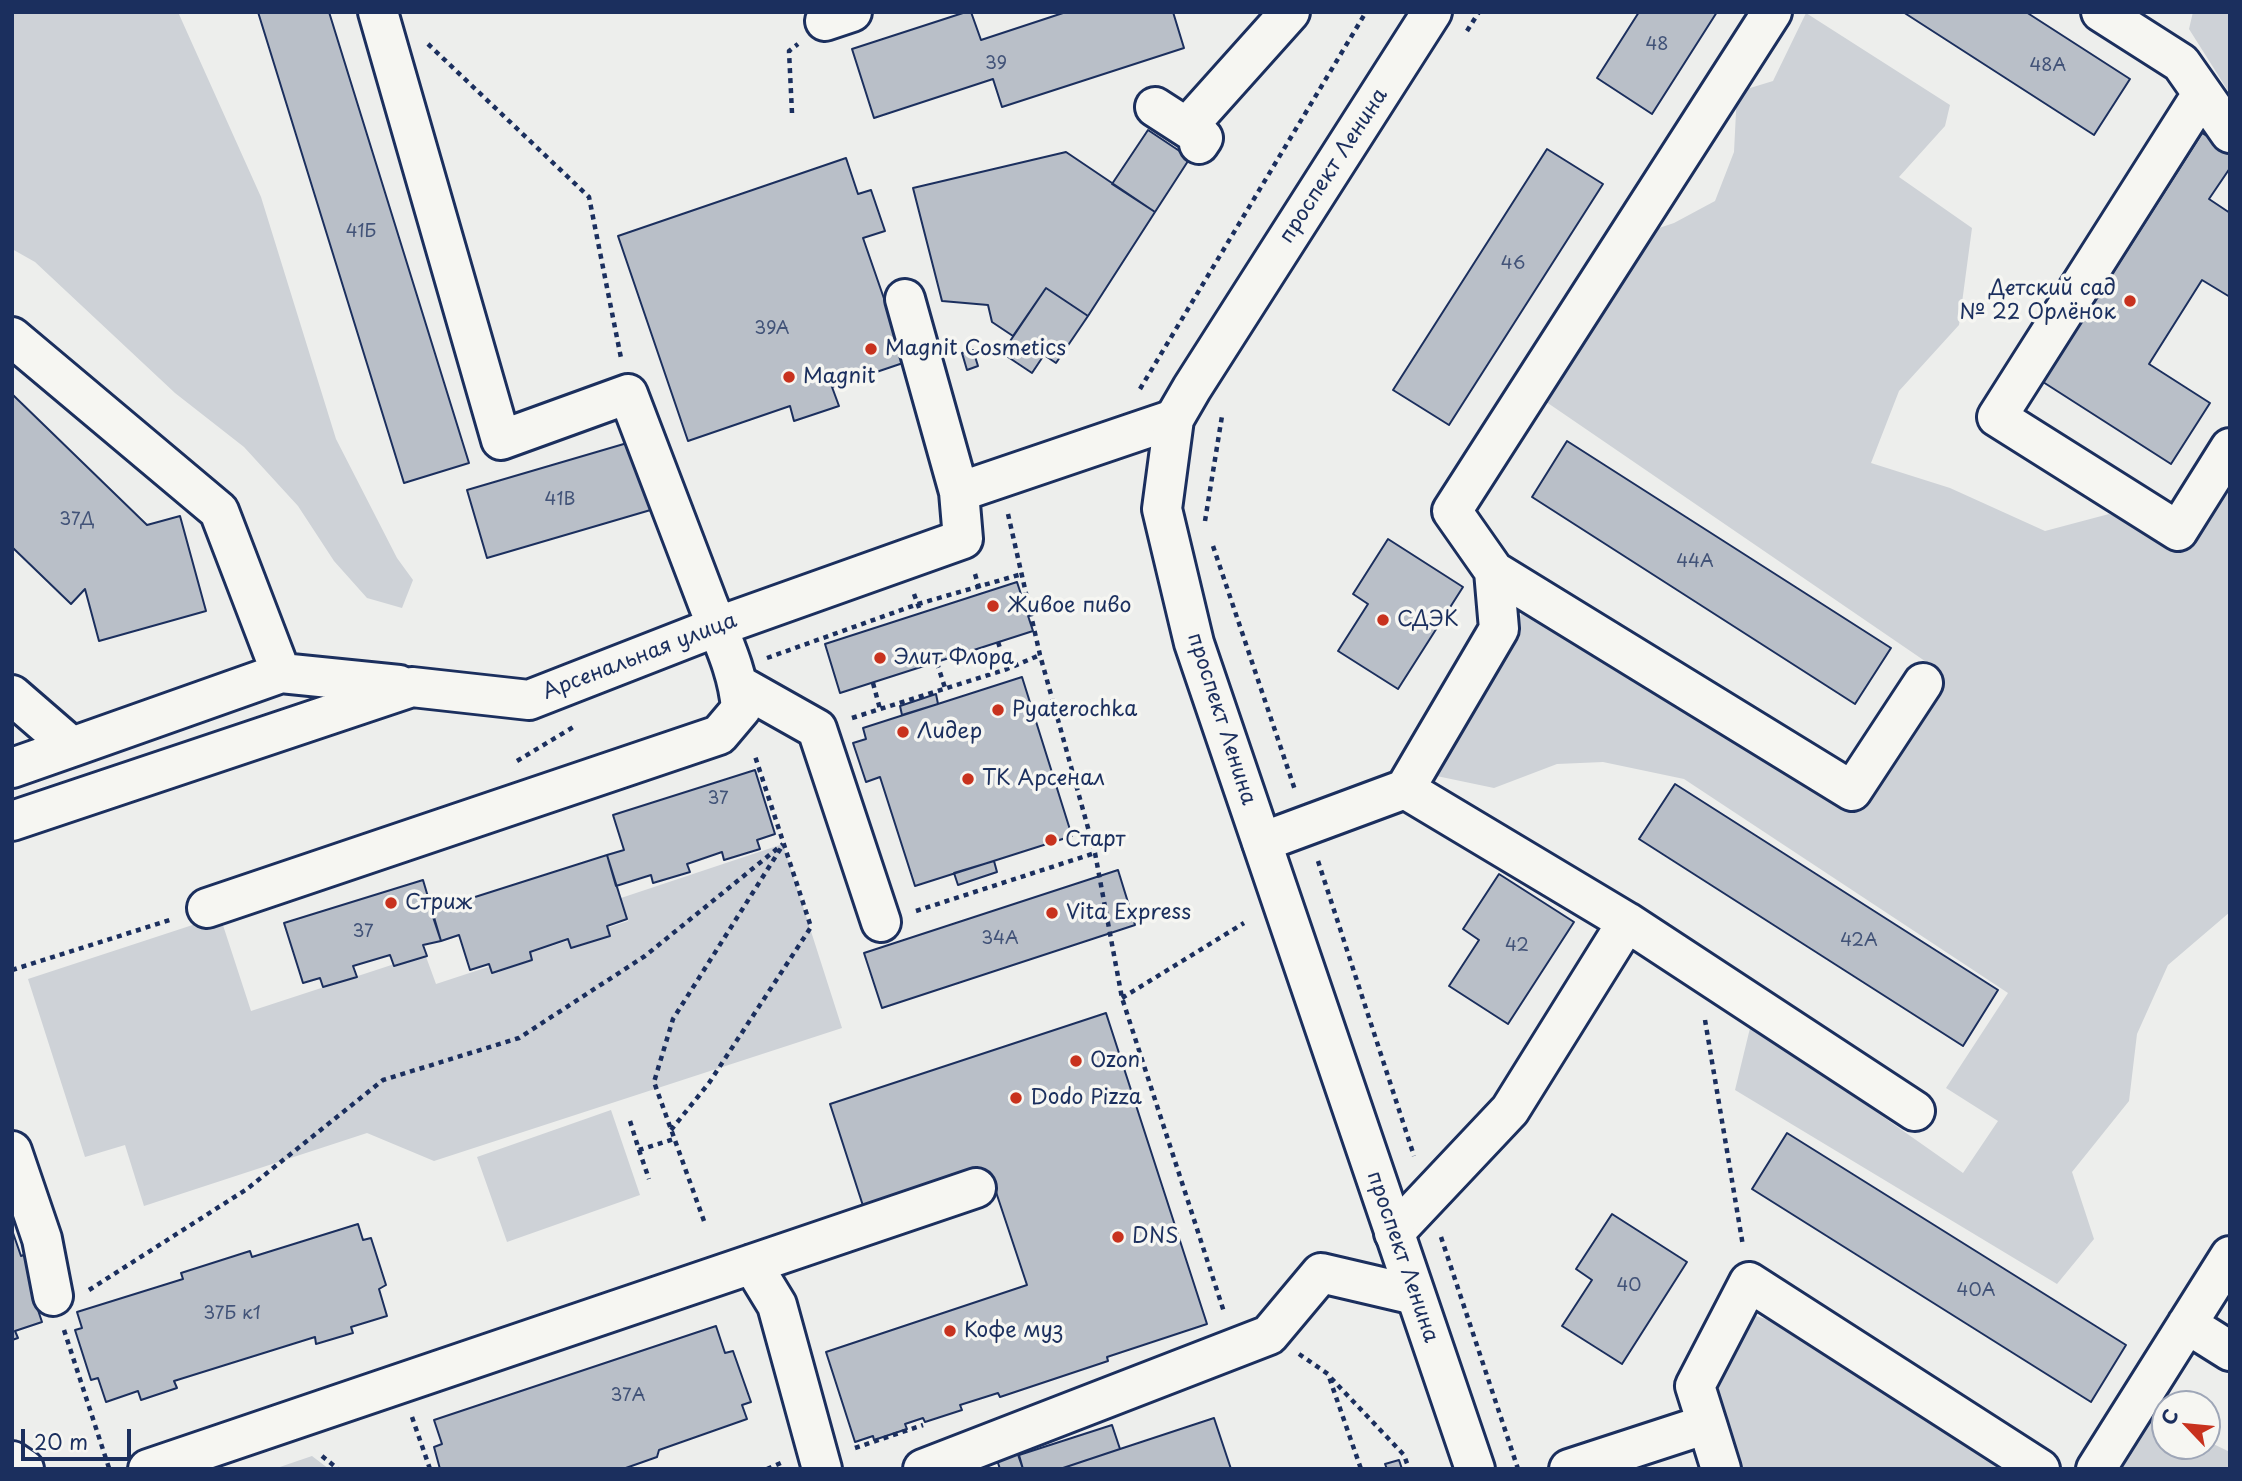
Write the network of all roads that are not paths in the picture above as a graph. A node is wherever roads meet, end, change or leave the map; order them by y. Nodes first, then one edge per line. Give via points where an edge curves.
1 (378, 12) edge
2 (1290, 12) edge
3 (1432, 12) edge
4 (1772, 12) edge
5 (2101, 12) edge
6 (2202, 94) junction
7 (1155, 107) dead end
8 (2230, 133) edge
9 (905, 299) dead end
10 (12, 337) edge
11 (1174, 419) junction
12 (2230, 449) edge
13 (960, 492) junction
14 (1494, 571) junction
15 (716, 627) junction
16 (281, 673) junction
17 (1923, 682) dead end
18 (412, 687) junction
19 (738, 688) junction
20 (12, 695) edge
21 (72, 747) junction
22 (12, 768) edge
23 (1405, 789) junction
24 (12, 821) edge
25 (1262, 842) junction
26 (207, 908) road end
27 (881, 922) road end
28 (1627, 922) junction
29 (1915, 1111) dead end
30 (12, 1151) edge
31 (976, 1188) dead end
32 (1394, 1233) junction
33 (2230, 1256) edge
34 (752, 1264) junction
35 (1415, 1295) junction
36 (55, 1303) road end
37 (2187, 1324) junction
38 (2230, 1351) edge
39 (1707, 1424) junction
40 (12, 1461) edge
41 (24, 1469) edge
42 (148, 1469) edge
43 (821, 1469) edge
44 (923, 1469) edge
45 (1475, 1469) edge
46 (1569, 1469) edge
47 (1721, 1469) edge
48 (2040, 1469) edge
49 (2096, 1469) edge

1 - 15 main road via 501,440 628,394
2 - 7 main road via 1191,140
3 - 11 main road, проспект Ленина
4 - 14 main road via 1452,511
5 - 6 main road via 2181,63
6 - 8 main road
6 - 12 main road via 1997,417 2178,531
9 - 13 main road
10 - 16 main road via 219,512
11 - 13 main road
11 - 25 main road, проспект Ленина via 1162,509 1194,643
13 - 15 main road, Арсенальная улица via 962,539
14 - 17 main road via 1852,791
14 - 23 main road via 1499,629
15 - 18 main road, Арсенальная улица via 529,700
15 - 19 main road
16 - 18 main road
16 - 21 main road
18 - 24 main road, Арсенальная улица
19 - 26 main road via 719,735
19 - 27 main road via 817,729
20 - 21 main road
21 - 22 main road
23 - 25 main road
23 - 28 main road
25 - 32 main road, проспект Ленина
28 - 29 main road
28 - 32 main road via 1510,1110
30 - 36 main road via 42,1239
31 - 34 main road
32 - 35 main road, проспект Ленина
33 - 37 main road
34 - 42 main road
34 - 43 main road via 776,1305
35 - 44 main road via 1321,1273 1269,1335
35 - 45 main road, проспект Ленина
37 - 38 main road
37 - 49 main road
39 - 46 main road
39 - 47 main road
39 - 48 main road via 1695,1386 1749,1282
40 - 41 main road

